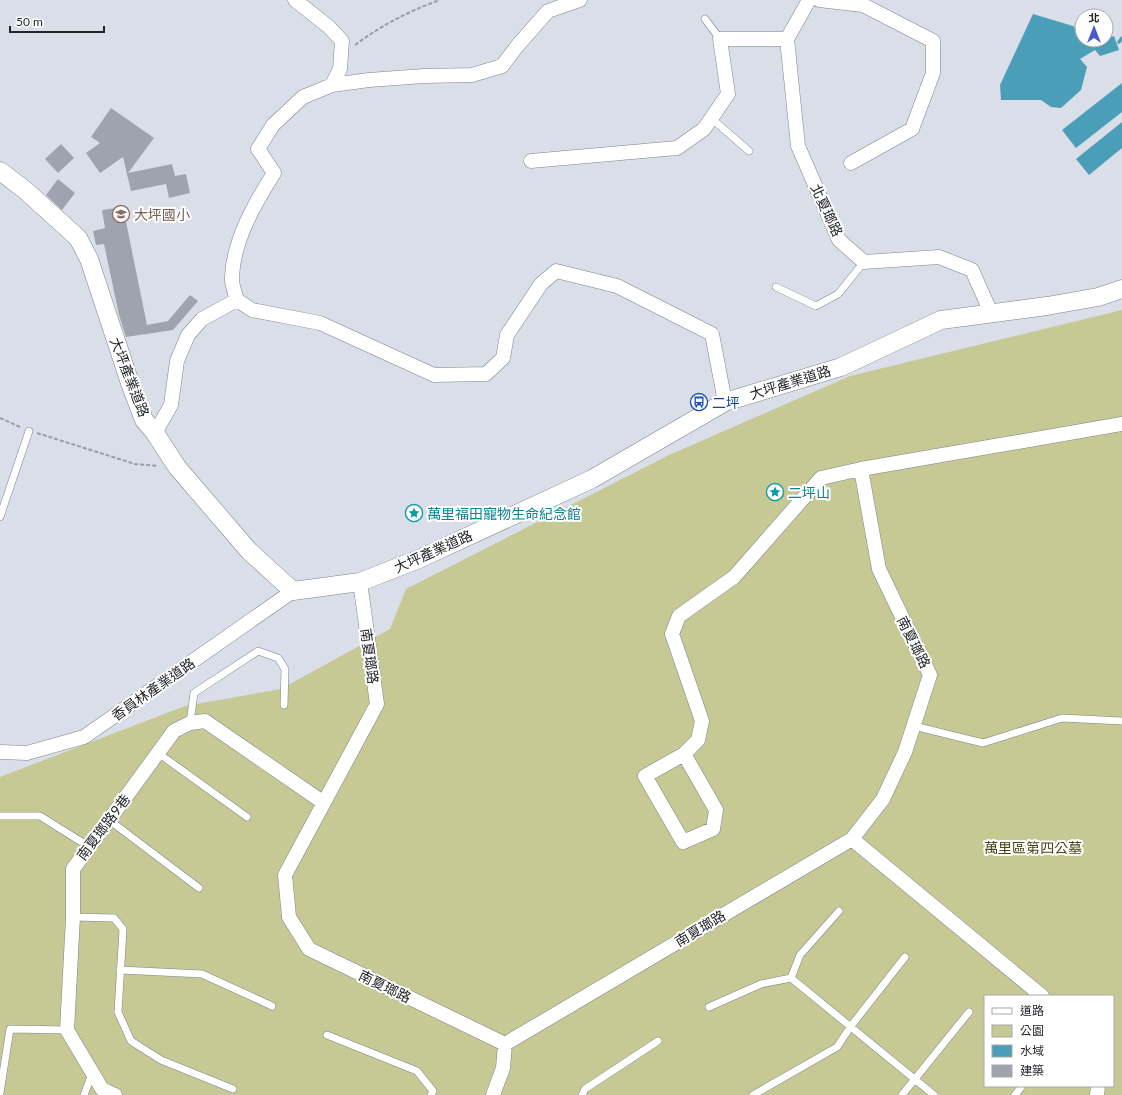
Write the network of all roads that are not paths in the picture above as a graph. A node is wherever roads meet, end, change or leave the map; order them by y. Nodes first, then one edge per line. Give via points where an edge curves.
1 (295, 0) edge
2 (580, 0) edge
3 (809, 0) edge
4 (819, 0) edge
5 (705, 19) dead end
6 (720, 39) junction
7 (787, 39) junction
8 (332, 85) junction
9 (711, 118) junction
10 (749, 151) dead end
11 (531, 161) dead end
12 (851, 163) dead end
13 (0, 171) edge
14 (864, 262) junction
15 (776, 287) dead end
16 (1122, 289) edge
17 (237, 300) junction
18 (991, 313) junction
19 (725, 402) junction
20 (1122, 424) edge
21 (29, 431) road end
22 (155, 433) junction
23 (861, 469) junction
24 (0, 517) edge
25 (360, 582) junction
26 (293, 591) junction
27 (284, 705) dead end
28 (1122, 721) edge
29 (190, 723) junction
30 (914, 726) junction
31 (0, 752) edge
32 (158, 752) junction
33 (684, 754) junction
34 (324, 803) junction
35 (0, 816) edge
36 (247, 817) dead end
37 (109, 820) junction
38 (852, 839) junction
39 (88, 846) junction
40 (199, 888) dead end
41 (838, 911) dead end
42 (73, 917) junction
43 (905, 957) dead end
44 (120, 970) junction
45 (791, 978) junction
46 (1041, 995) edge
47 (272, 1006) dead end
48 (709, 1007) dead end
49 (969, 1012) dead end
50 (851, 1026) junction
51 (67, 1030) junction
52 (327, 1035) dead end
53 (658, 1041) dead end
54 (505, 1044) junction
55 (92, 1074) junction
56 (915, 1079) junction
57 (1021, 1087) edge
58 (233, 1089) dead end
59 (0, 1093) edge
60 (84, 1095) edge
61 (115, 1095) edge
62 (432, 1095) edge
63 (493, 1095) edge
64 (582, 1095) edge
65 (753, 1095) edge
66 (902, 1095) edge
67 (934, 1095) edge
68 (1015, 1095) edge

1 - 8 street via 329,27 342,41 340,69
2 - 8 street via 548,11 502,66 472,76 416,76
3 - 7 street
4 - 12 street via 863,5 933,41 933,73 912,129
5 - 6 lane
6 - 7 street
6 - 9 street via 728,94
7 - 14 street, 北夏瑯路 via 798,146 839,240
8 - 17 street via 303,97 273,125 258,149 274,173 260,195 238,243 232,277
9 - 10 lane
9 - 11 street via 704,129 677,148
13 - 22 street, 大坪產業道路 via 78,238 89,259 141,413
14 - 15 lane via 838,294 816,306
14 - 18 street via 939,257 965,267 972,270
16 - 18 street, 大坪產業道路 via 1098,297
17 - 19 street via 252,310 320,323 434,375 486,374 503,358 507,335 541,284 556,271 617,286 712,334
17 - 22 street via 202,319 188,335 177,361 171,405
18 - 19 street, 大坪產業道路 via 942,320 841,367
19 - 25 street, 大坪產業道路 via 592,479 419,559
20 - 23 street
21 - 24 lane
22 - 26 street, 大坪產業道路 via 177,466 249,551
23 - 30 street, 南夏瑯路 via 879,569 930,675
23 - 33 street via 821,478 734,577 679,616 672,634 702,721 698,740
25 - 26 street, 大坪產業道路
25 - 34 street, 南夏瑯路 via 377,704
26 - 31 street, 香員林產業道路 via 84,737 27,753
27 - 29 lane via 285,670 278,658 258,651 194,693
28 - 30 lane via 1062,718 983,742
29 - 32 street, 南夏瑯路9巷 via 174,730
29 - 34 street, 南夏瑯路9巷 via 205,721
30 - 38 street, 南夏瑯路 via 883,799
32 - 36 lane
32 - 37 street, 南夏瑯路9巷
33 - 33 street via 716,810 714,829 683,842 646,776
34 - 54 street, 南夏瑯路 via 285,874 289,917 309,949
35 - 39 lane via 40,816
37 - 39 street, 南夏瑯路9巷
37 - 40 lane
38 - 46 street
38 - 54 street, 南夏瑯路
39 - 42 street, 南夏瑯路9巷 via 73,868
41 - 45 lane via 800,955
42 - 44 lane via 114,918 123,929
42 - 51 street, 南夏瑯路9巷
43 - 50 lane
44 - 47 lane via 202,974
44 - 58 lane via 118,1012 131,1041 161,1060
45 - 48 lane via 761,984
45 - 50 lane
49 - 56 lane
50 - 56 lane
50 - 65 lane via 837,1047
51 - 55 street
51 - 59 lane via 10,1029
52 - 62 lane via 418,1071 433,1091
53 - 64 lane via 585,1089
54 - 63 street via 503,1068
55 - 60 lane
55 - 61 street via 102,1089
56 - 66 lane
56 - 67 lane
57 - 68 lane

